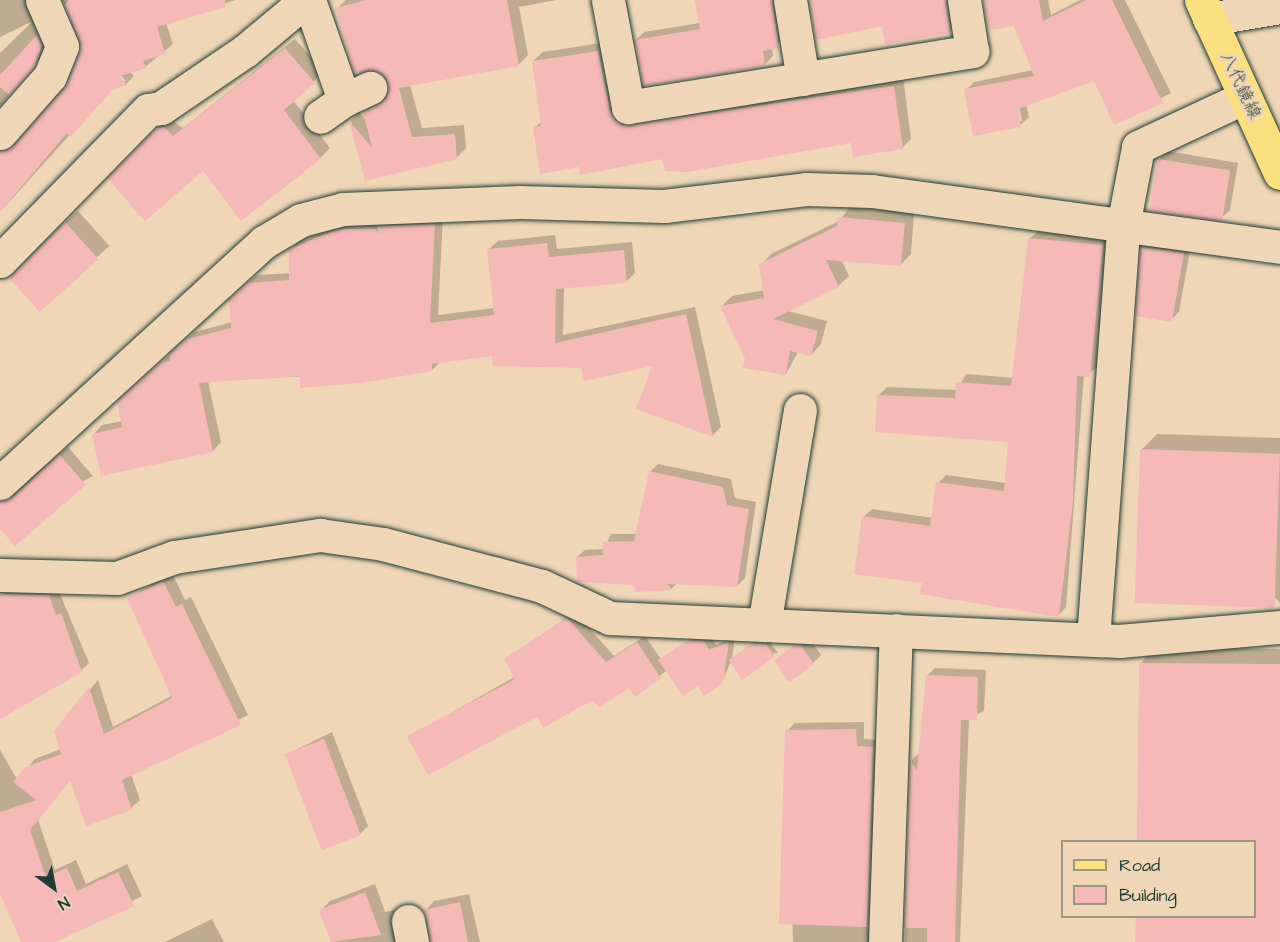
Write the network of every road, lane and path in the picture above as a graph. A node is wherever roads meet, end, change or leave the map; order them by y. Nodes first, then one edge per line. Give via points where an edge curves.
1 (42, 0) edge
2 (308, 0) edge
3 (608, 0) edge
4 (790, 0) edge
5 (964, 0) edge
6 (1280, 7) edge
7 (1205, 9) edge
8 (804, 79) junction
9 (1245, 98) junction
10 (344, 102) dead end
11 (0, 133) edge
12 (1280, 173) edge
13 (1124, 226) junction
14 (1280, 247) edge
15 (0, 261) edge
16 (800, 410) dead end
17 (0, 483) edge
18 (0, 575) edge
19 (764, 625) junction
20 (1280, 627) edge
21 (897, 630) junction
22 (1093, 639) junction
23 (885, 942) edge

1 - 11 street via 62,46 50,76
2 - 10 street
2 - 15 street via 245,51 161,108 148,110
3 - 8 street via 628,107
4 - 8 street
5 - 8 street via 972,51
6 - 7 street
7 - 9 main road, 八代鏡線
9 - 12 main road, 八代鏡線
9 - 13 street via 1138,147
13 - 14 street
13 - 17 street via 872,191 806,189 664,206 520,202 343,209 301,220 264,242
13 - 22 street
16 - 19 street
18 - 19 street via 117,578 174,556 320,535 383,544 542,586 610,618
19 - 21 street
20 - 22 street
21 - 22 street
21 - 23 street

